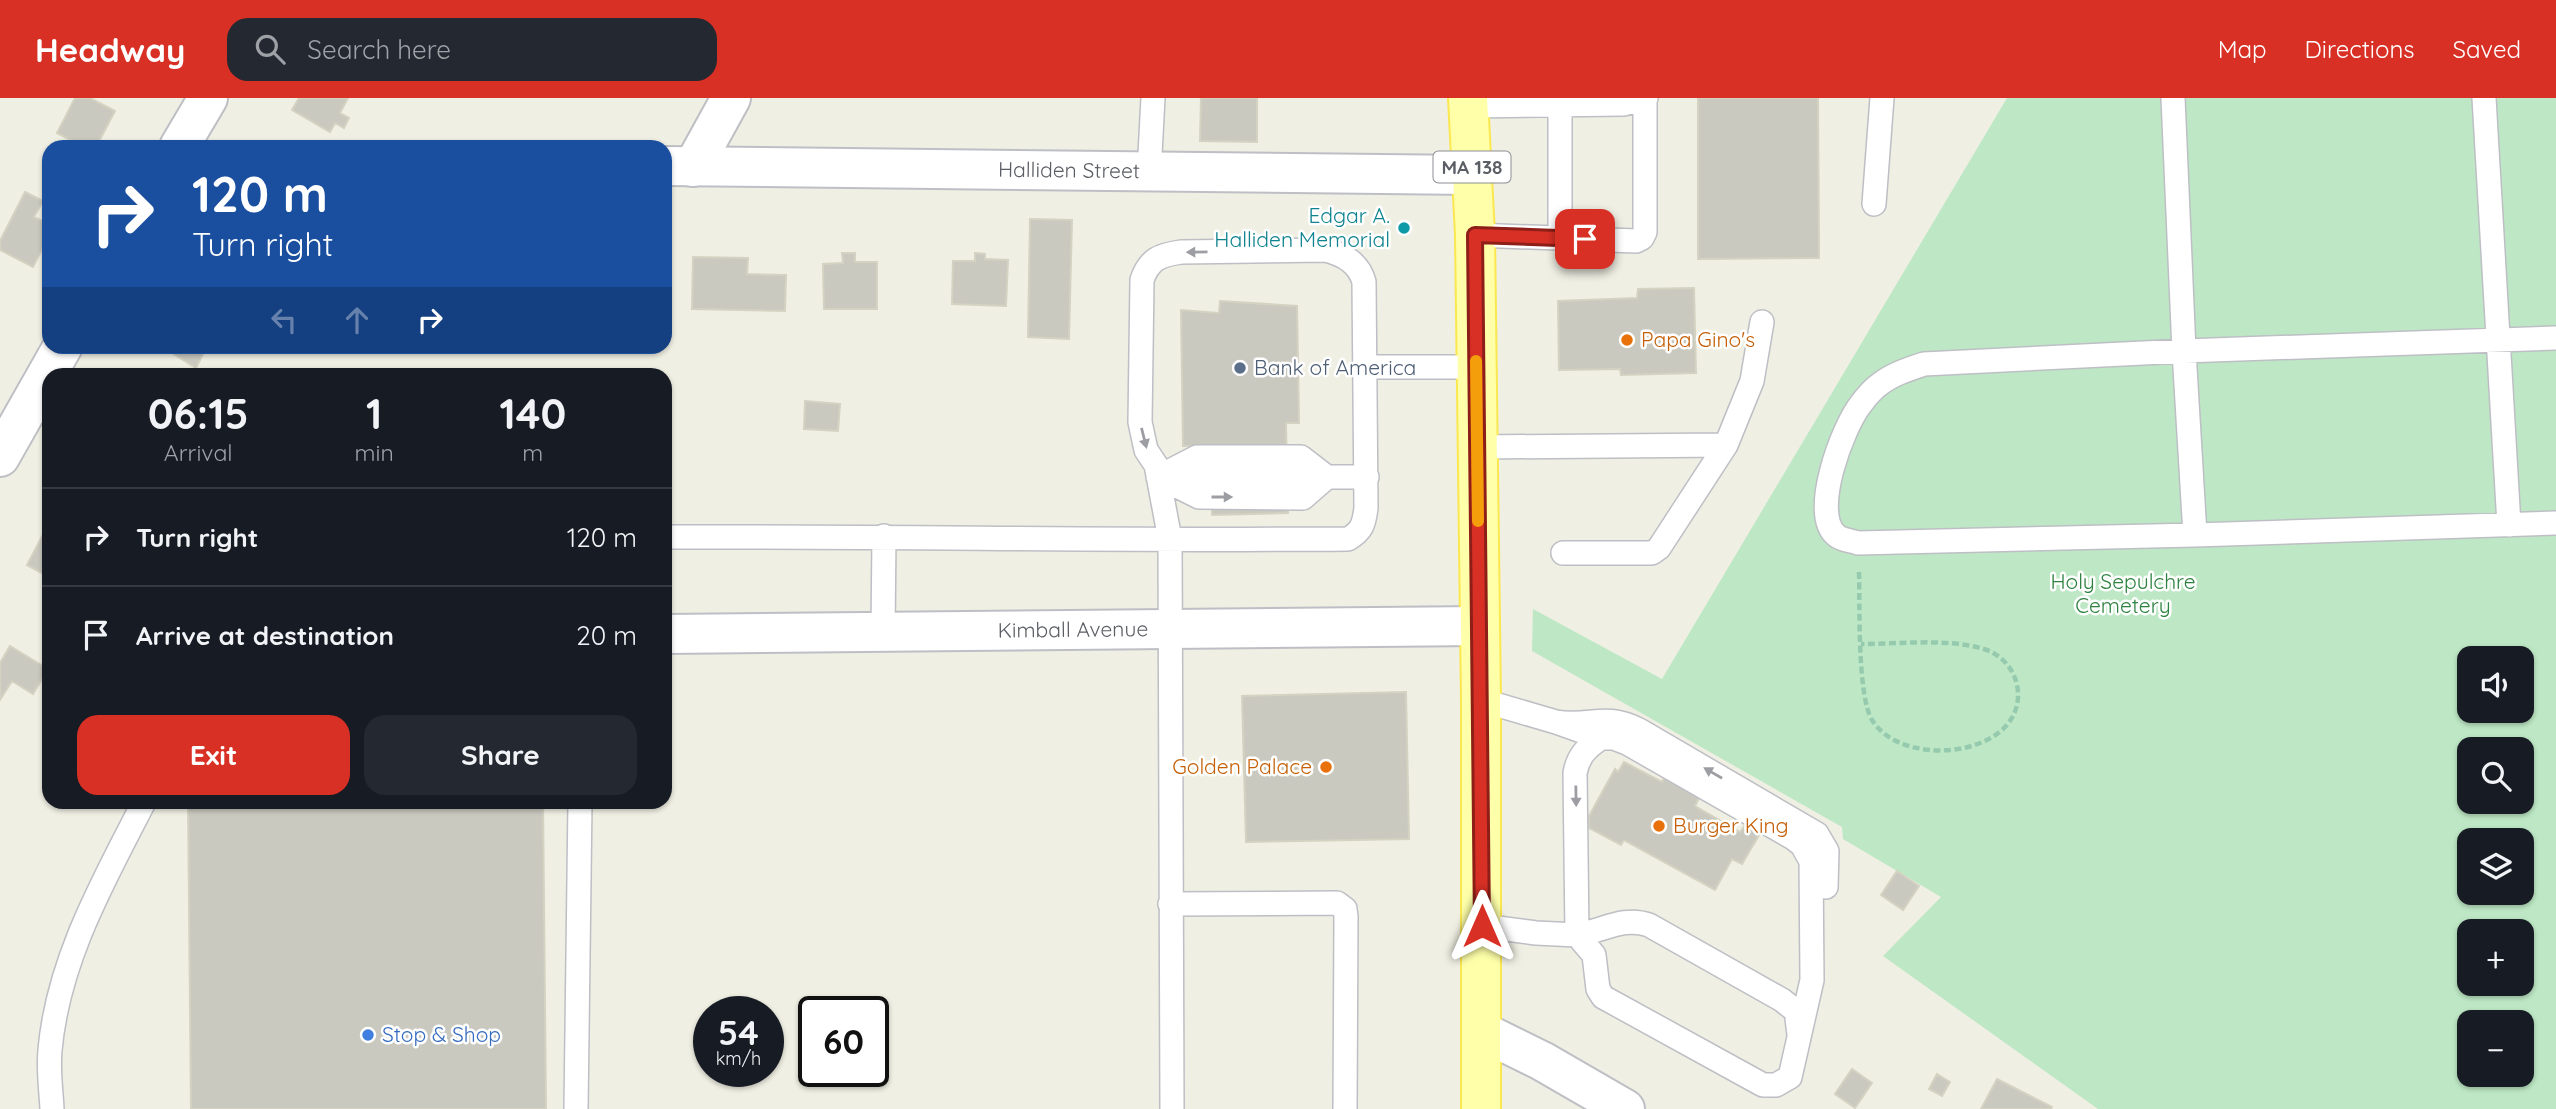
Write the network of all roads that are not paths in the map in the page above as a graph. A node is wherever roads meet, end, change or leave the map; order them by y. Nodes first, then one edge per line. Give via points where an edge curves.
1 (208, 98) edge
2 (731, 98) edge
3 (1153, 98) edge
4 (1645, 98) edge
5 (1882, 98) edge
6 (2173, 98) edge
7 (2484, 98) edge
8 (1468, 102) edge
9 (1560, 106) junction
10 (183, 140) edge
11 (679, 167) edge
12 (1149, 173) junction
13 (1472, 175) junction
14 (1874, 204) dead end
15 (1475, 235) junction
16 (1560, 239) junction
17 (1762, 322) dead end
18 (2556, 338) edge
19 (2497, 341) junction
20 (2184, 352) junction
21 (1366, 367) junction
22 (1476, 367) junction
23 (42, 382) edge
24 (1726, 445) junction
25 (1478, 447) junction
26 (0, 457) edge
27 (1158, 477) junction
28 (1367, 477) junction
29 (2556, 523) edge
30 (2510, 525) junction
31 (2195, 535) junction
32 (884, 536) junction
33 (672, 537) edge
34 (1170, 539) junction
35 (1563, 553) dead end
36 (1480, 626) junction
37 (1168, 629) junction
38 (883, 632) junction
39 (672, 634) edge
40 (1481, 700) junction
41 (1556, 722) junction
42 (1601, 738) junction
43 (140, 809) edge
44 (580, 809) edge
45 (1170, 904) junction
46 (1482, 926) junction
47 (1577, 934) junction
48 (1481, 1031) junction
49 (1799, 1044) junction
50 (52, 1109) edge
51 (576, 1109) edge
52 (1171, 1109) edge
53 (1345, 1109) edge
54 (1481, 1109) edge
55 (1625, 1109) edge

1 - 10 street
2 - 11 street
3 - 12 lane
4 - 9 lane via 1624,104
4 - 16 lane via 1643,238
5 - 14 lane
6 - 20 lane
7 - 19 lane
8 - 9 lane
8 - 13 main road, MA 138
9 - 16 lane
11 - 12 street, Halliden Street
12 - 13 street, Halliden Street
13 - 15 main road, MA 138
15 - 16 lane
15 - 22 main road, MA 138
17 - 24 lane via 1752,381
18 - 19 lane
19 - 20 lane
19 - 30 lane
20 - 31 lane
20 - 31 lane via 1924,364 1899,372 1860,404 1832,467 1826,502 1829,524 1838,536 1858,543
21 - 22 lane
21 -> 27 lane via 1364,282 1361,271 1341,255 1326,250 1181,252 1154,260 1142,280 1140,422
21 - 28 lane
22 - 25 main road, MA 138
23 - 26 street
24 - 25 lane
24 - 35 lane via 1652,553
25 - 36 main road, MA 138
27 -> 28 lane
27 - 34 lane
28 - 34 lane via 1364,524 1348,539
29 - 30 lane
30 - 31 lane
32 - 33 lane
32 - 34 lane
32 - 38 lane
34 - 37 lane
36 - 37 street, Kimball Avenue
36 - 40 main road, MA 138
37 - 38 street, Kimball Avenue
37 - 45 lane
38 - 39 street, Kimball Avenue
40 - 41 lane
40 - 46 main road, MA 138
41 - 42 lane
49 -> 41 lane via 1822,985 1827,851 1817,834 1627,724 1608,719
42 -> 47 lane via 1583,752 1575,773
42 - 49 lane via 1627,743 1793,838 1808,853 1812,981
43 - 50 lane via 93,902 60,990 49,1053
44 - 51 lane
45 - 52 lane
45 - 53 lane via 1337,903 1345,909
46 - 47 lane
46 - 48 main road, MA 138
47 - 49 lane via 1622,922 1649,925 1796,1011
47 - 49 lane via 1594,955 1603,997 1763,1085 1776,1085 1790,1077
48 - 54 main road, MA 138
48 - 55 street

